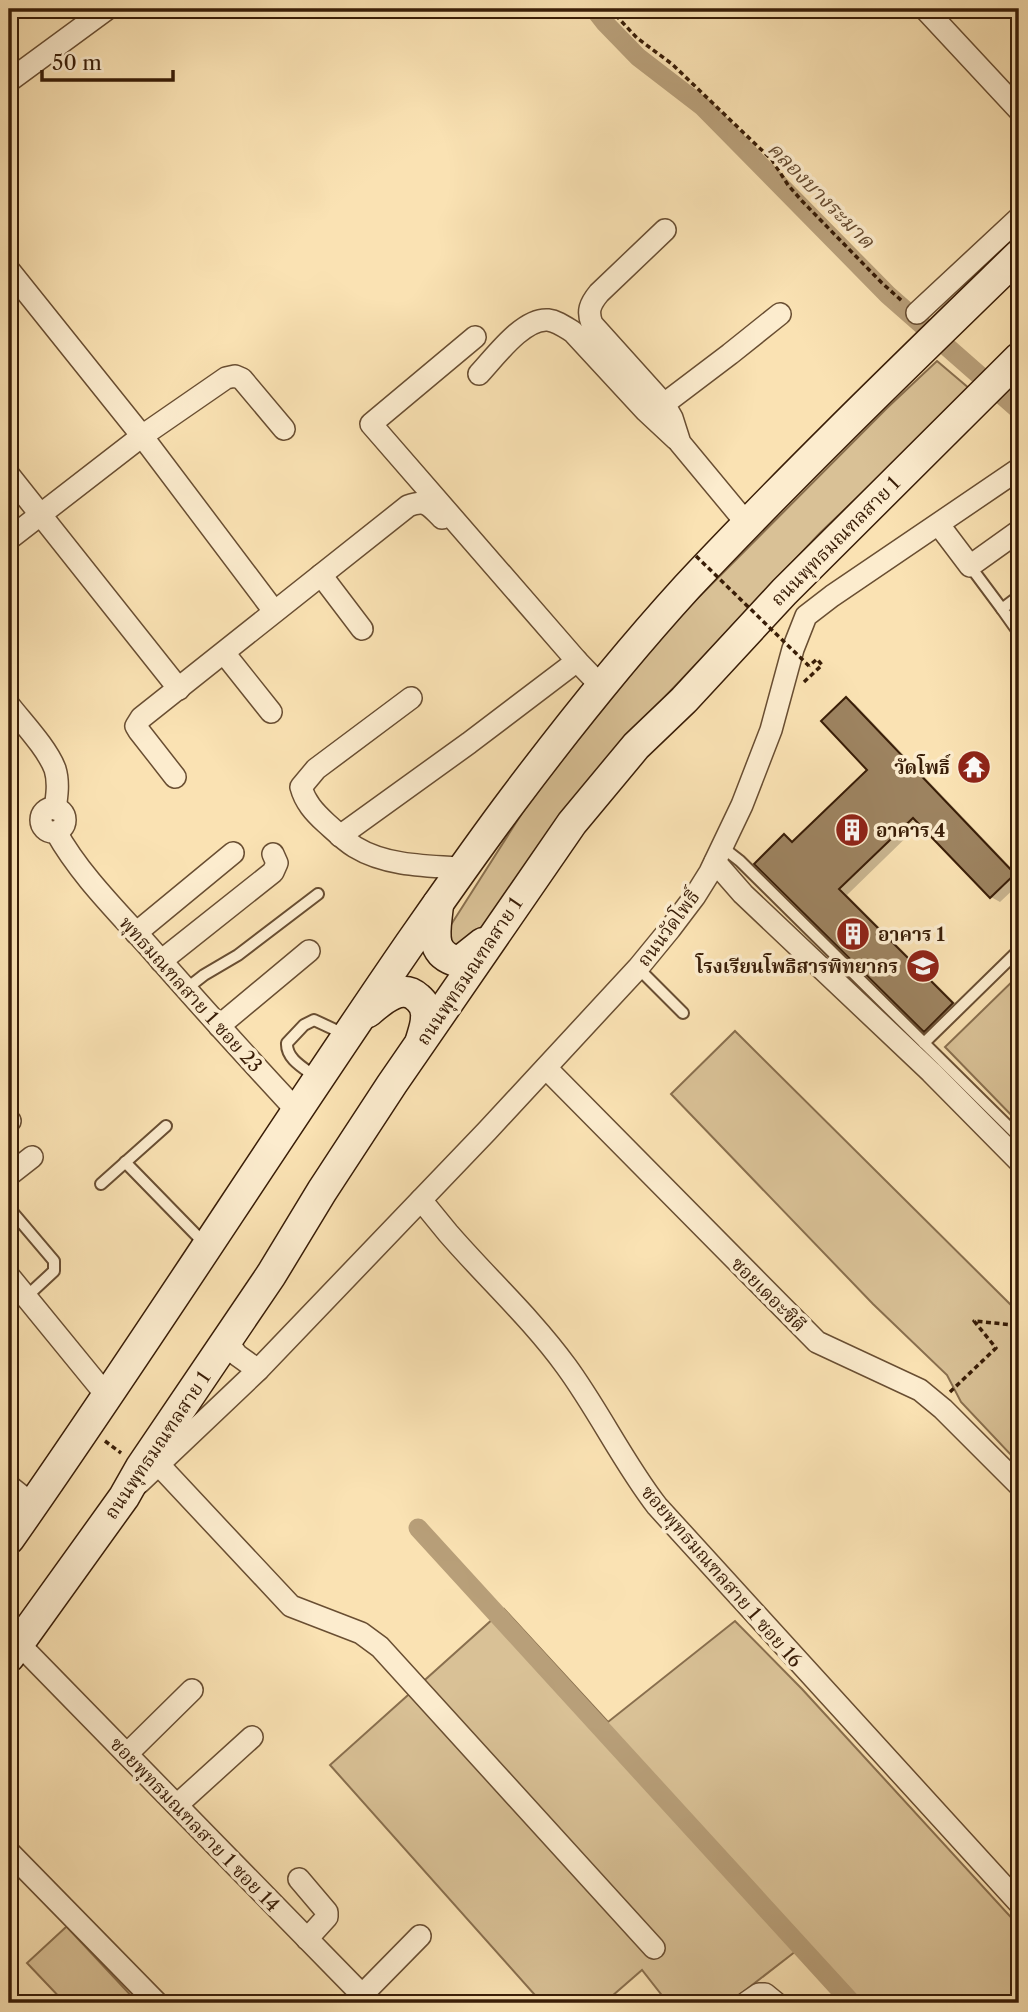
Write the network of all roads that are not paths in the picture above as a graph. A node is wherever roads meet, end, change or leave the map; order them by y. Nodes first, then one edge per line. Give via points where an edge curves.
1 (107, 9) edge
2 (925, 9) edge
3 (9, 81) edge
4 (1019, 110) edge
5 (1019, 218) edge
6 (665, 230) dead end
7 (1019, 255) edge
8 (9, 270) edge
9 (917, 313) road end
10 (780, 314) dead end
11 (475, 337) dead end
12 (1019, 359) edge
13 (479, 374) dead end
14 (664, 404) junction
15 (284, 429) dead end
16 (142, 436) junction
17 (680, 443) junction
18 (1019, 470) edge
19 (9, 475) edge
20 (40, 514) junction
21 (748, 525) junction
22 (939, 525) junction
23 (1019, 531) edge
24 (455, 532) dead end
25 (9, 539) edge
26 (970, 566) junction
27 (321, 575) junction
28 (784, 592) junction
29 (1019, 596) edge
30 (1002, 609) junction
31 (274, 611) junction
32 (806, 617) junction
33 (362, 629) dead end
34 (1019, 633) edge
35 (224, 653) junction
36 (577, 661) junction
37 (602, 687) junction
38 (179, 689) junction
39 (411, 698) dead end
40 (9, 705) edge
41 (271, 712) dead end
42 (175, 777) dead end
43 (340, 836) junction
44 (233, 853) dead end
45 (273, 853) dead end
46 (718, 854) junction
47 (463, 868) junction
48 (318, 894) dead end
49 (438, 904) junction
50 (136, 933) junction
51 (494, 933) junction
52 (1019, 950) edge
53 (309, 951) dead end
54 (161, 961) junction
55 (638, 968) junction
56 (186, 989) junction
57 (683, 1013) dead end
58 (219, 1026) junction
59 (351, 1028) junction
60 (421, 1041) junction
61 (924, 1044) junction
62 (546, 1068) junction
63 (317, 1078) junction
64 (297, 1111) junction
65 (166, 1126) dead end
66 (1019, 1137) edge
67 (32, 1157) dead end
68 (1019, 1161) edge
69 (125, 1162) junction
70 (9, 1175) edge
71 (102, 1184) dead end
72 (421, 1200) junction
73 (9, 1208) edge
74 (206, 1246) junction
75 (9, 1276) edge
76 (26, 1297) junction
77 (227, 1341) junction
78 (258, 1370) junction
79 (107, 1396) junction
80 (150, 1466) junction
81 (1019, 1485) edge
82 (9, 1486) edge
83 (33, 1505) junction
84 (9, 1539) edge
85 (14, 1651) edge
86 (192, 1690) dead end
87 (252, 1737) dead end
88 (127, 1754) junction
89 (177, 1805) junction
90 (9, 1852) edge
91 (299, 1879) dead end
92 (1019, 1903) edge
93 (420, 1936) dead end
94 (307, 1939) junction
95 (653, 1948) dead end
96 (366, 1999) edge
97 (157, 2003) edge
98 (746, 2003) edge
99 (776, 2003) edge

1 - 3 street
2 - 4 street
5 - 9 street
6 - 14 street via 599,293 588,314
7 - 21 main road
8 - 16 street
10 - 14 street
11 - 36 street via 371,424
12 - 28 main road, ถนนพุทธมณฑลสาย 1
13 - 17 street via 530,323 547,320 560,324
14 - 17 street
15 - 16 street via 235,376
16 - 20 street
16 - 31 street
17 - 21 street
18 - 22 street, ถนนวัดโพธิ์
19 - 20 street
20 - 25 street
20 - 38 street
21 - 37 main road
22 - 26 street
22 - 32 street, ถนนวัดโพธิ์
23 - 26 street
24 - 27 street via 429,505 419,502
26 - 30 lane
27 - 31 street
27 - 33 street
28 - 32 street
28 - 51 main road, ถนนพุทธมณฑลสาย 1 via 636,746 572,823
29 - 30 lane
30 - 34 lane
31 - 35 street
32 - 46 street, ถนนวัดโพธิ์ via 762,757
35 - 38 street
35 - 41 street
36 - 37 street
36 - 43 street
37 - 47 main road
38 - 42 street via 136,726
39 - 43 street via 316,769 301,787 312,810
40 - 50 street, พุทธมณฑลสาย 1 ซอย 23 via 55,769 55,808 65,821 56,832 86,876
43 - 47 street via 375,856
44 - 50 street
45 - 54 street via 277,863 273,872
46 - 55 street, ถนนวัดโพธิ์ via 695,896
46 - 61 lane via 740,861
46 - 68 street via 743,894
47 - 49 main road
48 - 56 lane
49 - 51 main road via 435,937 445,958 458,962
49 - 59 main road
50 - 54 street, พุทธมณฑลสาย 1 ซอย 23
51 - 60 main road, ถนนพุทธมณฑลสาย 1
52 - 61 lane
53 - 58 street
54 - 56 street, พุทธมณฑลสาย 1 ซอย 23
55 - 57 lane
55 - 62 street, ถนนวัดโพธิ์
56 - 58 street, พุทธมณฑลสาย 1 ซอย 23
58 - 64 street, พุทธมณฑลสาย 1 ซอย 23
59 - 60 main road via 387,996 413,993 424,1003 427,1016
59 - 63 main road
59 - 63 lane via 314,1020 287,1043 293,1059
60 - 77 main road, ถนนพุทธมณฑลสาย 1
61 - 66 lane
62 - 72 street, ถนนวัดโพธิ์
62 - 81 street, ซอยเดอะซิตี via 817,1342 920,1390
63 - 64 main road
64 - 74 main road
65 - 69 lane
67 - 70 street
69 - 71 lane
69 - 74 lane
72 - 78 street, ถนนวัดโพธิ์
72 - 92 street, ซอยพุทธมณฑลสาย 1 ซอย 16 via 566,1365 657,1506
73 - 76 lane via 54,1261 54,1271
74 - 79 main road
75 - 76 street
76 - 79 street
77 - 78 street
77 - 80 main road, ถนนพุทธมณฑลสาย 1
78 - 80 street, ถนนวัดโพธิ์
79 - 83 main road
80 - 85 main road, ถนนพุทธมณฑลสาย 1
80 - 95 street via 291,1606 361,1633 380,1647
82 - 83 street
83 - 84 main road
85 - 88 street, ซอยพุทธมณฑลสาย 1 ซอย 14
86 - 88 street
87 - 89 street
88 - 89 street, ซอยพุทธมณฑลสาย 1 ซอย 14
89 - 94 street, ซอยพุทธมณฑลสาย 1 ซอย 14
90 - 97 street
91 - 94 street via 327,1912
93 - 96 street
94 - 96 street, ซอยพุทธมณฑลสาย 1 ซอย 14
98 - 99 street via 765,1994

